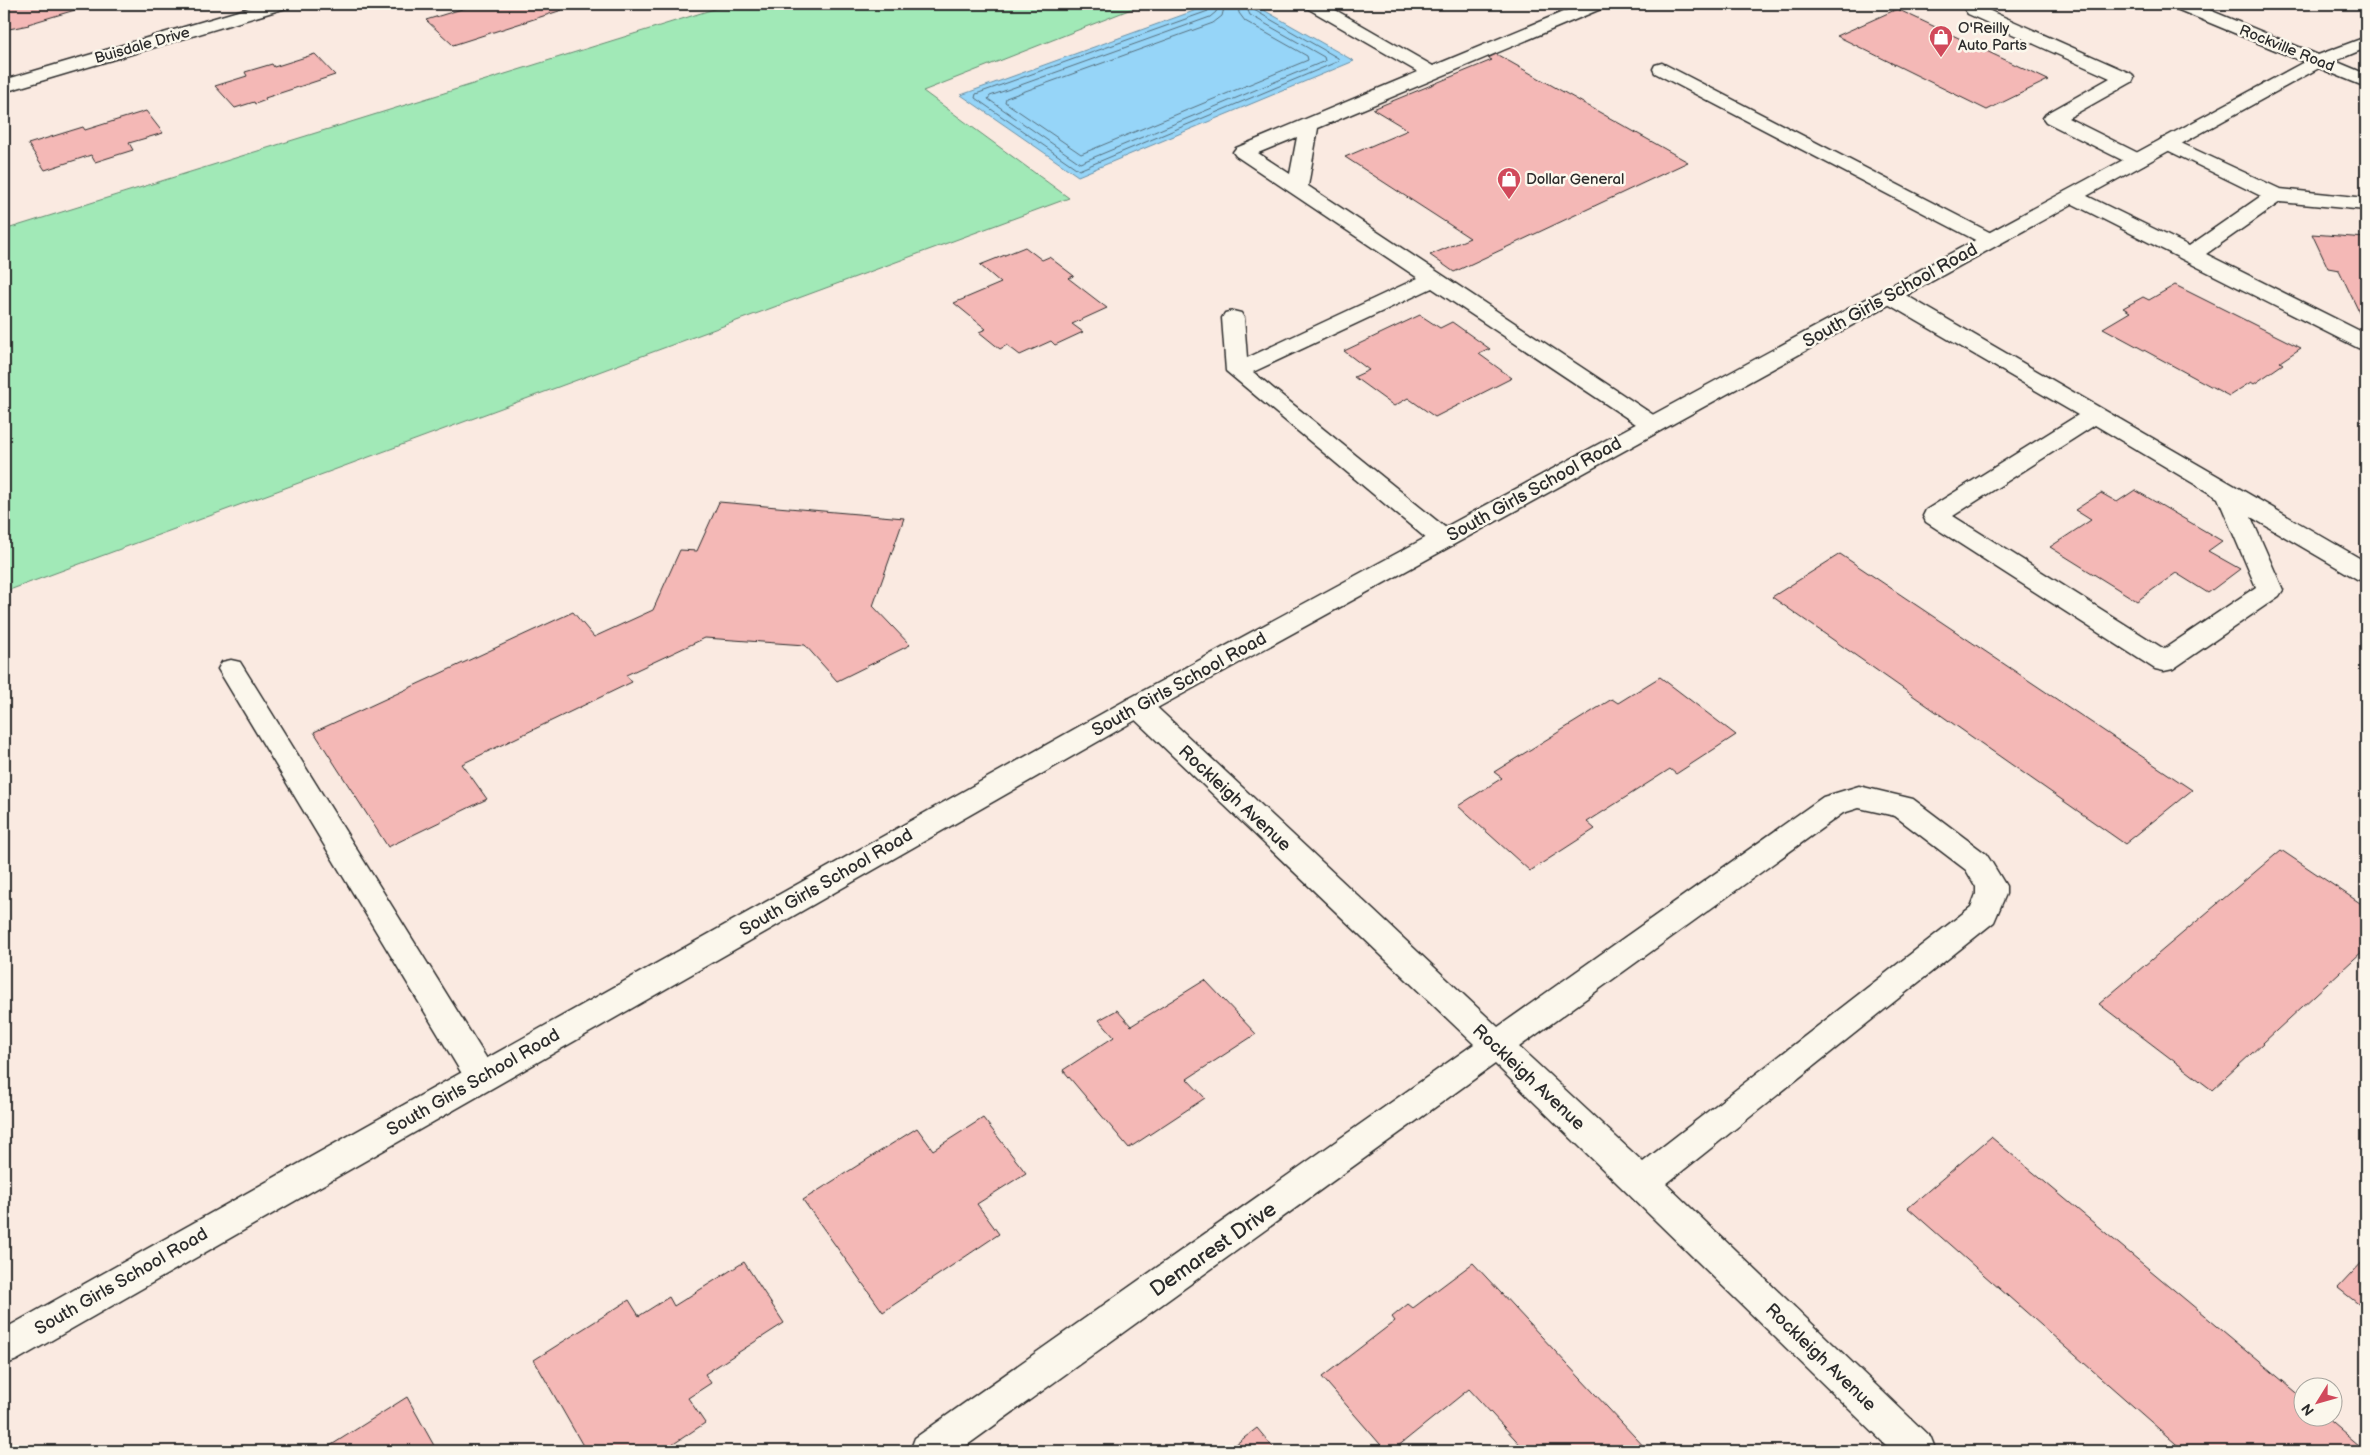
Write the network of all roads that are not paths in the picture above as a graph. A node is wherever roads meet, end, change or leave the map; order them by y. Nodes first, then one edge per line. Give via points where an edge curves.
1 (280, 4) edge
2 (1313, 4) edge
3 (1597, 4) edge
4 (1986, 4) edge
5 (2180, 4) edge
6 (2366, 42) edge
7 (2319, 61) junction
8 (1662, 69) dead end
9 (1431, 72) junction
10 (2366, 81) edge
11 (4, 86) edge
12 (1309, 124) junction
13 (2168, 143) junction
14 (2137, 160) junction
15 (1297, 188) junction
16 (2276, 195) junction
17 (2072, 196) junction
18 (2366, 204) edge
19 (1990, 240) junction
20 (2191, 255) junction
21 (1434, 279) junction
22 (1889, 295) junction
23 (1234, 318) dead end
24 (2366, 343) edge
25 (1237, 371) junction
26 (2094, 415) junction
27 (1653, 424) junction
28 (2228, 492) junction
29 (1443, 539) junction
30 (2366, 573) edge
31 (231, 669) dead end
32 (1138, 706) junction
33 (1498, 1046) junction
34 (481, 1077) junction
35 (1642, 1183) junction
36 (4, 1348) edge
37 (928, 1451) edge
38 (1918, 1451) edge

1 - 11 main road, Buisdale Drive
2 - 9 main road
3 - 9 main road
4 - 14 main road via 1974,10 2125,78 2053,118
5 - 7 main road, Rockville Road
6 - 7 main road, South Girls School Road
7 - 10 main road, Rockville Road
7 - 13 main road, South Girls School Road
8 - 19 main road
9 - 12 main road
12 - 15 main road
12 - 15 main road via 1243,152
13 - 14 main road, South Girls School Road
13 - 16 main road
14 - 17 main road, South Girls School Road
15 - 21 main road
16 - 18 main road
16 - 20 main road
17 - 19 main road, South Girls School Road
17 - 20 main road
19 - 22 main road, South Girls School Road
20 - 24 main road
21 - 25 main road
21 - 27 main road
22 - 26 main road
22 - 27 main road, South Girls School Road
23 - 25 main road
25 - 29 main road
26 - 28 main road
26 - 28 main road via 1935,516 2164,662 2270,590
27 - 29 main road, South Girls School Road
28 - 30 main road
29 - 32 main road, South Girls School Road
31 - 34 main road
32 - 33 main road, Rockleigh Avenue
32 - 34 main road, South Girls School Road
33 - 35 main road, Rockleigh Avenue
33 - 35 main road, Demarest Drive via 1840,802 1859,797 1903,807 1976,862 1991,886 1983,914
33 - 37 main road, Demarest Drive
34 - 36 main road, South Girls School Road
35 - 38 main road, Rockleigh Avenue

